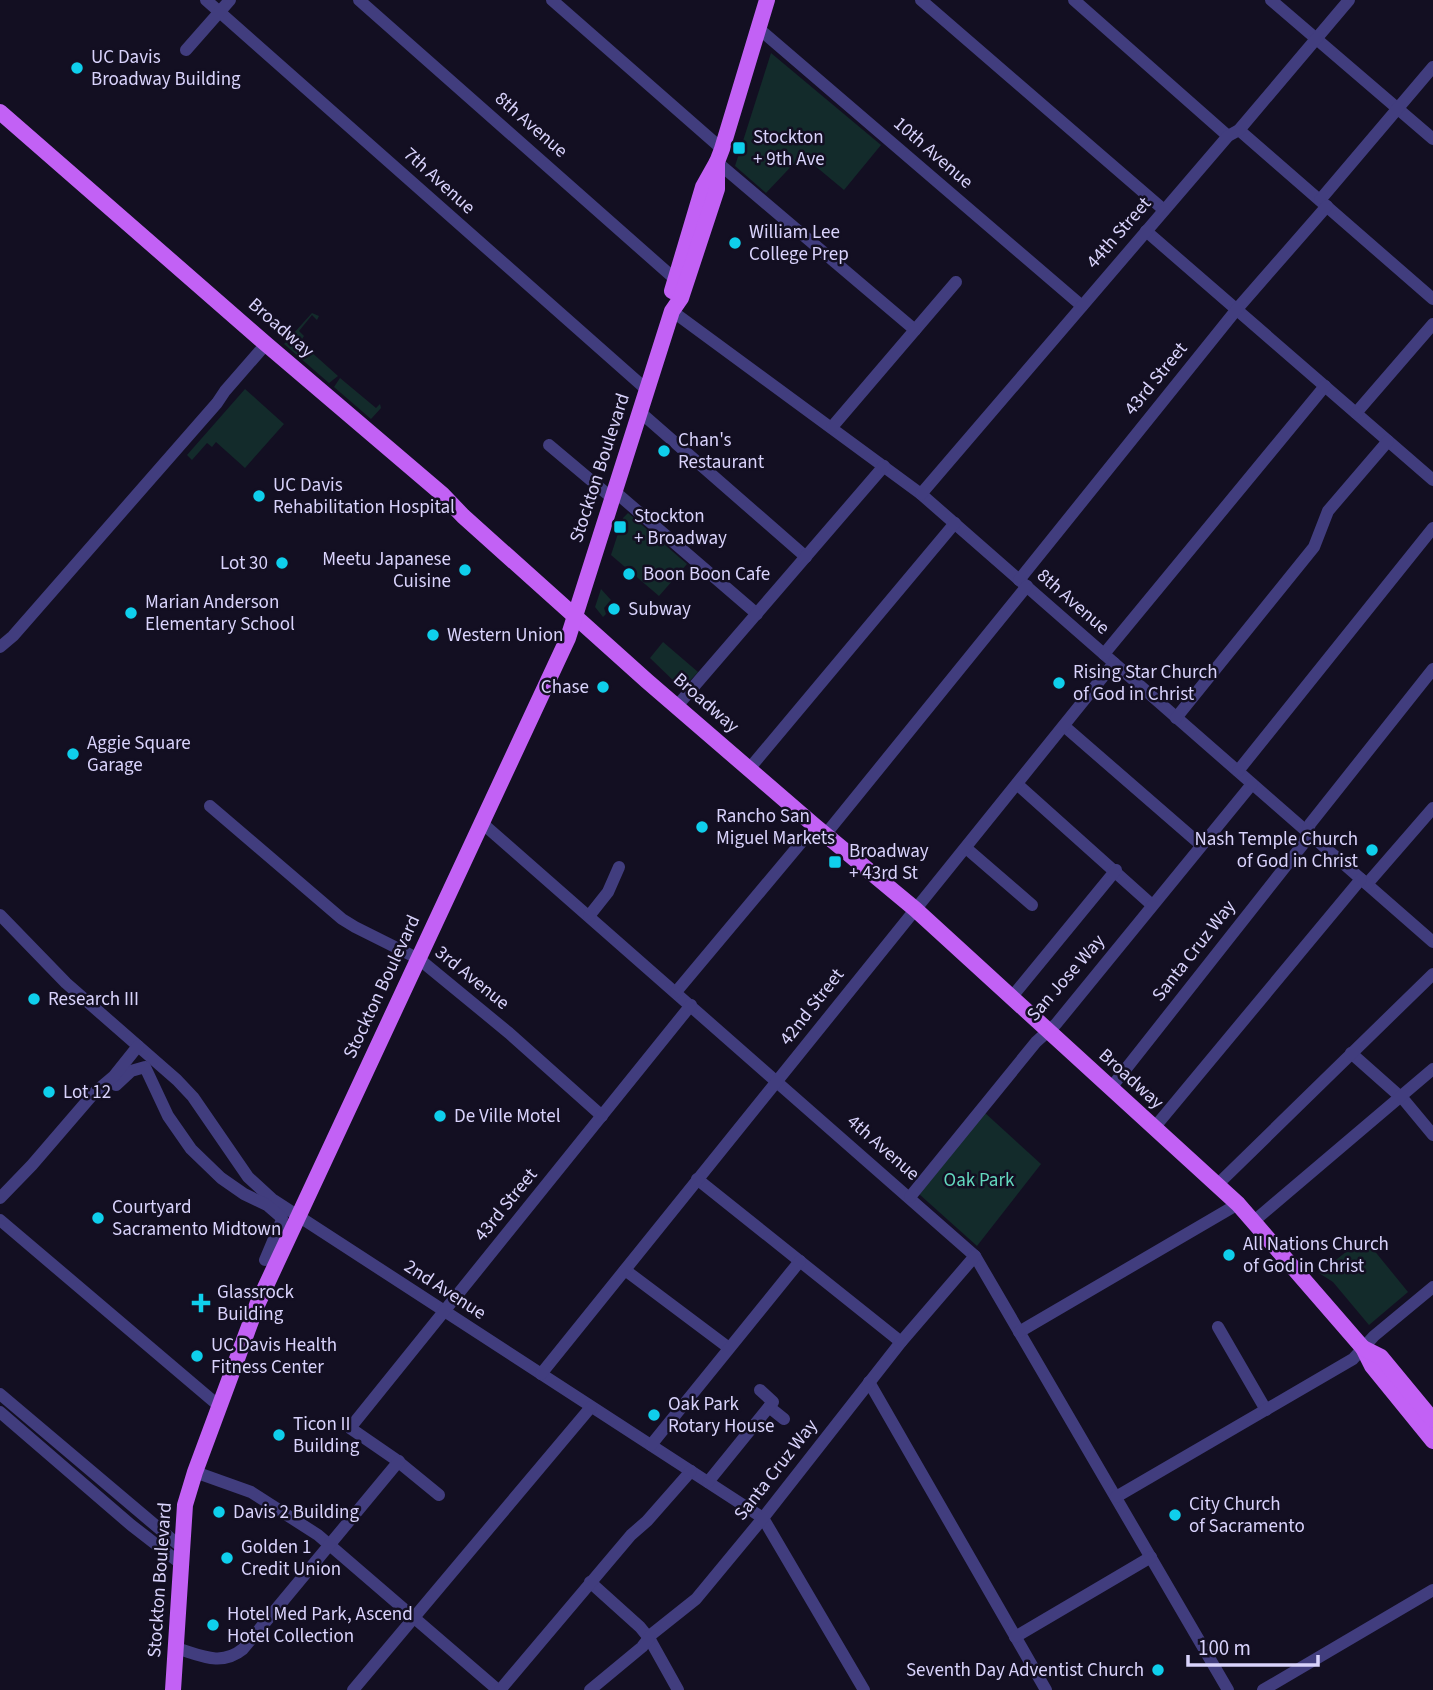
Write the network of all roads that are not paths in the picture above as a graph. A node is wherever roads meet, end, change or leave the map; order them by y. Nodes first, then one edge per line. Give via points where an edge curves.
1 (206, 0) edge
2 (230, 0) edge
3 (359, 0) edge
4 (552, 0) edge
5 (921, 0) edge
6 (1074, 0) edge
7 (1271, 0) edge
8 (1349, 0) edge
9 (762, 3) edge
10 (220, 12) junction
11 (758, 28) junction
12 (1316, 38) junction
13 (187, 50) dead end
14 (1433, 67) edge
15 (1398, 108) junction
16 (0, 111) edge
17 (1234, 133) junction
18 (1433, 139) edge
19 (720, 155) junction
20 (1324, 203) junction
21 (1164, 210) junction
22 (1146, 231) junction
23 (676, 280) junction
24 (956, 282) dead end
25 (1433, 299) edge
26 (1082, 306) junction
27 (1237, 309) junction
28 (672, 311) junction
29 (1433, 324) edge
30 (915, 330) junction
31 (266, 344) junction
32 (1325, 386) junction
33 (647, 390) junction
34 (640, 412) junction
35 (1356, 413) junction
36 (832, 427) junction
37 (1388, 441) junction
38 (549, 444) dead end
39 (884, 466) junction
40 (1433, 480) edge
41 (613, 494) junction
42 (921, 494) junction
43 (954, 523) junction
44 (1433, 528) edge
45 (806, 557) junction
46 (1023, 583) junction
47 (757, 614) junction
48 (575, 616) junction
49 (0, 647) edge
50 (1109, 659) junction
51 (1433, 668) edge
52 (677, 706) junction
53 (1177, 718) junction
54 (1064, 726) junction
55 (749, 769) junction
56 (1237, 771) junction
57 (1017, 784) junction
58 (1252, 784) junction
59 (209, 806) dead end
60 (1433, 808) edge
61 (482, 822) junction
62 (820, 830) junction
63 (1308, 833) junction
64 (1201, 845) junction
65 (966, 848) junction
66 (619, 867) dead end
67 (1116, 870) junction
68 (1364, 881) junction
69 (1032, 905) dead end
70 (1153, 905) junction
71 (915, 909) junction
72 (0, 915) edge
73 (589, 916) junction
74 (1433, 942) edge
75 (419, 959) junction
76 (1433, 974) edge
77 (676, 992) junction
78 (1011, 998) junction
79 (691, 1005) junction
80 (1048, 1031) junction
81 (138, 1046) junction
82 (1351, 1053) junction
83 (1433, 1069) edge
84 (777, 1081) junction
85 (116, 1085) dead end
86 (1110, 1089) junction
87 (1400, 1097) junction
88 (602, 1116) junction
89 (1154, 1128) junction
90 (1433, 1135) edge
91 (697, 1180) junction
92 (1217, 1185) junction
93 (910, 1196) junction
94 (0, 1198) edge
95 (1238, 1204) junction
96 (298, 1218) junction
97 (0, 1220) edge
98 (1254, 1221) junction
99 (975, 1256) junction
100 (265, 1260) dead end
101 (800, 1261) junction
102 (625, 1270) junction
103 (1433, 1287) edge
104 (444, 1312) junction
105 (1217, 1327) dead end
106 (1019, 1332) junction
107 (901, 1342) junction
108 (729, 1348) junction
109 (1363, 1348) junction
110 (541, 1374) junction
111 (869, 1382) junction
112 (760, 1390) dead end
113 (0, 1394) edge
114 (219, 1406) junction
115 (591, 1407) junction
116 (769, 1407) junction
117 (1266, 1410) junction
118 (0, 1412) edge
119 (785, 1419) dead end
120 (1433, 1420) edge
121 (1433, 1441) edge
122 (651, 1445) junction
123 (398, 1461) junction
124 (691, 1471) junction
125 (195, 1472) junction
126 (708, 1482) junction
127 (439, 1495) dead end
128 (1116, 1497) junction
129 (763, 1518) junction
130 (330, 1544) junction
131 (181, 1555) junction
132 (1151, 1557) junction
133 (590, 1582) junction
134 (1433, 1590) edge
135 (415, 1617) junction
136 (1015, 1637) junction
137 (649, 1639) junction
138 (176, 1648) junction
139 (173, 1690) edge
140 (354, 1690) edge
141 (499, 1690) edge
142 (590, 1690) edge
143 (678, 1690) edge
144 (864, 1690) edge
145 (1046, 1690) edge
146 (1228, 1690) edge
147 (1263, 1690) edge

1 - 10 street, 7th Avenue
2 - 10 street
3 - 23 street, 8th Avenue
4 - 19 street
5 - 21 street
6 - 17 street
7 - 12 street
8 - 12 street, 44th Street
9 - 11 main road, Stockton Boulevard
10 - 13 street
10 - 33 street, 7th Avenue
11 - 19 main road, Stockton Boulevard
11 - 26 street, 10th Avenue
12 - 15 street
12 - 17 street, 44th Street
14 - 15 street, 43rd Street
15 - 18 street
15 - 20 street, 43rd Street
16 - 31 main road, Broadway
17 - 20 street
17 - 21 street, 44th Street
19 - 23 main road, Stockton Boulevard via 703,187
19 - 28 main road, Stockton Boulevard via 717,189 681,298
19 - 30 street
20 - 25 street
20 - 27 street, 43rd Street
21 - 22 street, 44th Street
22 - 26 street, 44th Street
22 - 27 street
23 - 28 main road, Stockton Boulevard via 670,296
24 - 30 street
26 - 42 street, 44th Street
27 - 32 street
27 - 46 street, 43rd Street
28 - 33 main road, Stockton Boulevard
28 - 36 street, 8th Avenue
29 - 35 street
30 - 36 street
31 - 48 main road, Broadway via 442,494
31 - 49 street
32 - 35 street
32 - 50 street, 42nd Street
33 - 34 main road, Stockton Boulevard
34 - 41 main road, Stockton Boulevard
34 - 45 street
35 - 37 street
36 - 39 street, 8th Avenue
37 - 40 street
37 - 53 street via 1328,510 1314,547
38 - 41 street
39 - 42 street, 8th Avenue
39 - 45 street
41 - 47 street
41 - 48 main road, Stockton Boulevard
42 - 43 street, 8th Avenue
43 - 46 street, 8th Avenue
43 - 55 street
44 - 56 street
45 - 47 street
46 - 50 street, 8th Avenue
46 - 62 street, 43rd Street
47 - 52 street
48 - 52 main road, Broadway
48 - 61 main road, Stockton Boulevard
50 - 53 street, 8th Avenue
50 - 54 street, 42nd Street
51 - 63 street, Santa Cruz Way via 1310,824
52 - 55 main road, Broadway
53 - 56 street, 8th Avenue
54 - 57 street, 42nd Street
54 - 64 street
55 - 62 main road, Broadway
56 - 58 street, 8th Avenue
57 - 65 street, 42nd Street
57 - 67 street
58 - 63 street, 8th Avenue
58 - 64 street, San Jose Way
59 - 75 street, 3rd Avenue via 342,919
60 - 68 street
61 - 73 street, 4th Avenue
61 - 75 main road, Stockton Boulevard
62 - 71 main road, Broadway
62 - 77 street, 43rd Street
63 - 68 street, 8th Avenue
63 - 86 street, Santa Cruz Way
64 - 70 street, San Jose Way
65 - 69 street
65 - 71 street, 42nd Street
66 - 73 street via 608,892
67 - 70 street
67 - 78 street
68 - 74 street, 8th Avenue
68 - 89 street
70 - 80 street, San Jose Way
71 - 78 main road, Broadway
71 - 84 street, 42nd Street
72 - 81 street, 2nd Avenue via 66,983
73 - 77 street, 4th Avenue
75 - 88 street, 3rd Avenue
75 - 96 main road, Stockton Boulevard
76 - 82 street
77 - 79 street, 4th Avenue
78 - 80 main road, Broadway
79 - 84 street, 4th Avenue
79 - 88 street, 43rd Street
80 - 86 main road, Broadway
80 - 93 street, San Jose Way
81 - 94 street
81 - 96 street, 2nd Avenue via 192,1097 248,1177
82 - 87 street
82 - 92 street
83 - 87 street
84 - 91 street, 42nd Street
84 - 93 street, 4th Avenue
85 - 100 street via 131,1071 145,1067 168,1116 195,1154 232,1186 282,1218
86 - 89 main road, Broadway
87 - 90 street
87 - 98 street
88 - 104 street, 43rd Street
89 - 92 main road, Broadway
91 - 101 street
91 - 102 street, 42nd Street
92 - 95 main road, Broadway
93 - 99 street, 4th Avenue
95 - 98 main road, Broadway
95 - 106 street
96 - 104 street, 2nd Avenue
96 - 114 main road, Stockton Boulevard via 251,1318
97 - 114 street
98 - 109 main road, Broadway
99 - 106 street, 4th Avenue
99 - 107 street, Santa Cruz Way
101 - 107 street
101 - 108 street
102 - 108 street
102 - 110 street, 42nd Street
103 - 109 street
104 - 110 street, 2nd Avenue
104 - 123 street, 43rd Street via 350,1428
105 - 117 street
106 - 128 street, 4th Avenue
107 - 111 street, Santa Cruz Way
108 - 122 street
109 - 117 street via 1351,1361
109 - 120 main road, Broadway via 1381,1357
109 - 121 main road, Broadway via 1372,1366
110 - 115 street, 2nd Avenue
111 - 129 street, Santa Cruz Way
111 - 136 street
112 - 116 street via 773,1402
113 - 131 street
114 - 125 main road, Stockton Boulevard
115 - 122 street, 2nd Avenue
115 - 135 street
116 - 119 street
116 - 126 street
117 - 128 street
118 - 131 street via 131,1525
122 - 124 street, 2nd Avenue
123 - 127 street
123 - 130 street
124 - 126 street, 2nd Avenue
124 - 133 street
125 - 130 street via 251,1492
125 - 131 main road, Stockton Boulevard via 185,1505
126 - 129 street, 2nd Avenue
128 - 132 street, 4th Avenue
129 - 137 street, Santa Cruz Way via 695,1599
129 - 144 street, 2nd Avenue
130 - 135 street
130 - 138 street via 236,1655 209,1659
131 - 138 main road, Stockton Boulevard
132 - 136 street
132 - 146 street, 4th Avenue
133 - 137 street
133 - 141 street
134 - 147 street
135 - 140 street
135 - 141 street
136 - 145 street
137 - 142 street, Santa Cruz Way
137 - 143 street
138 - 139 main road, Stockton Boulevard

